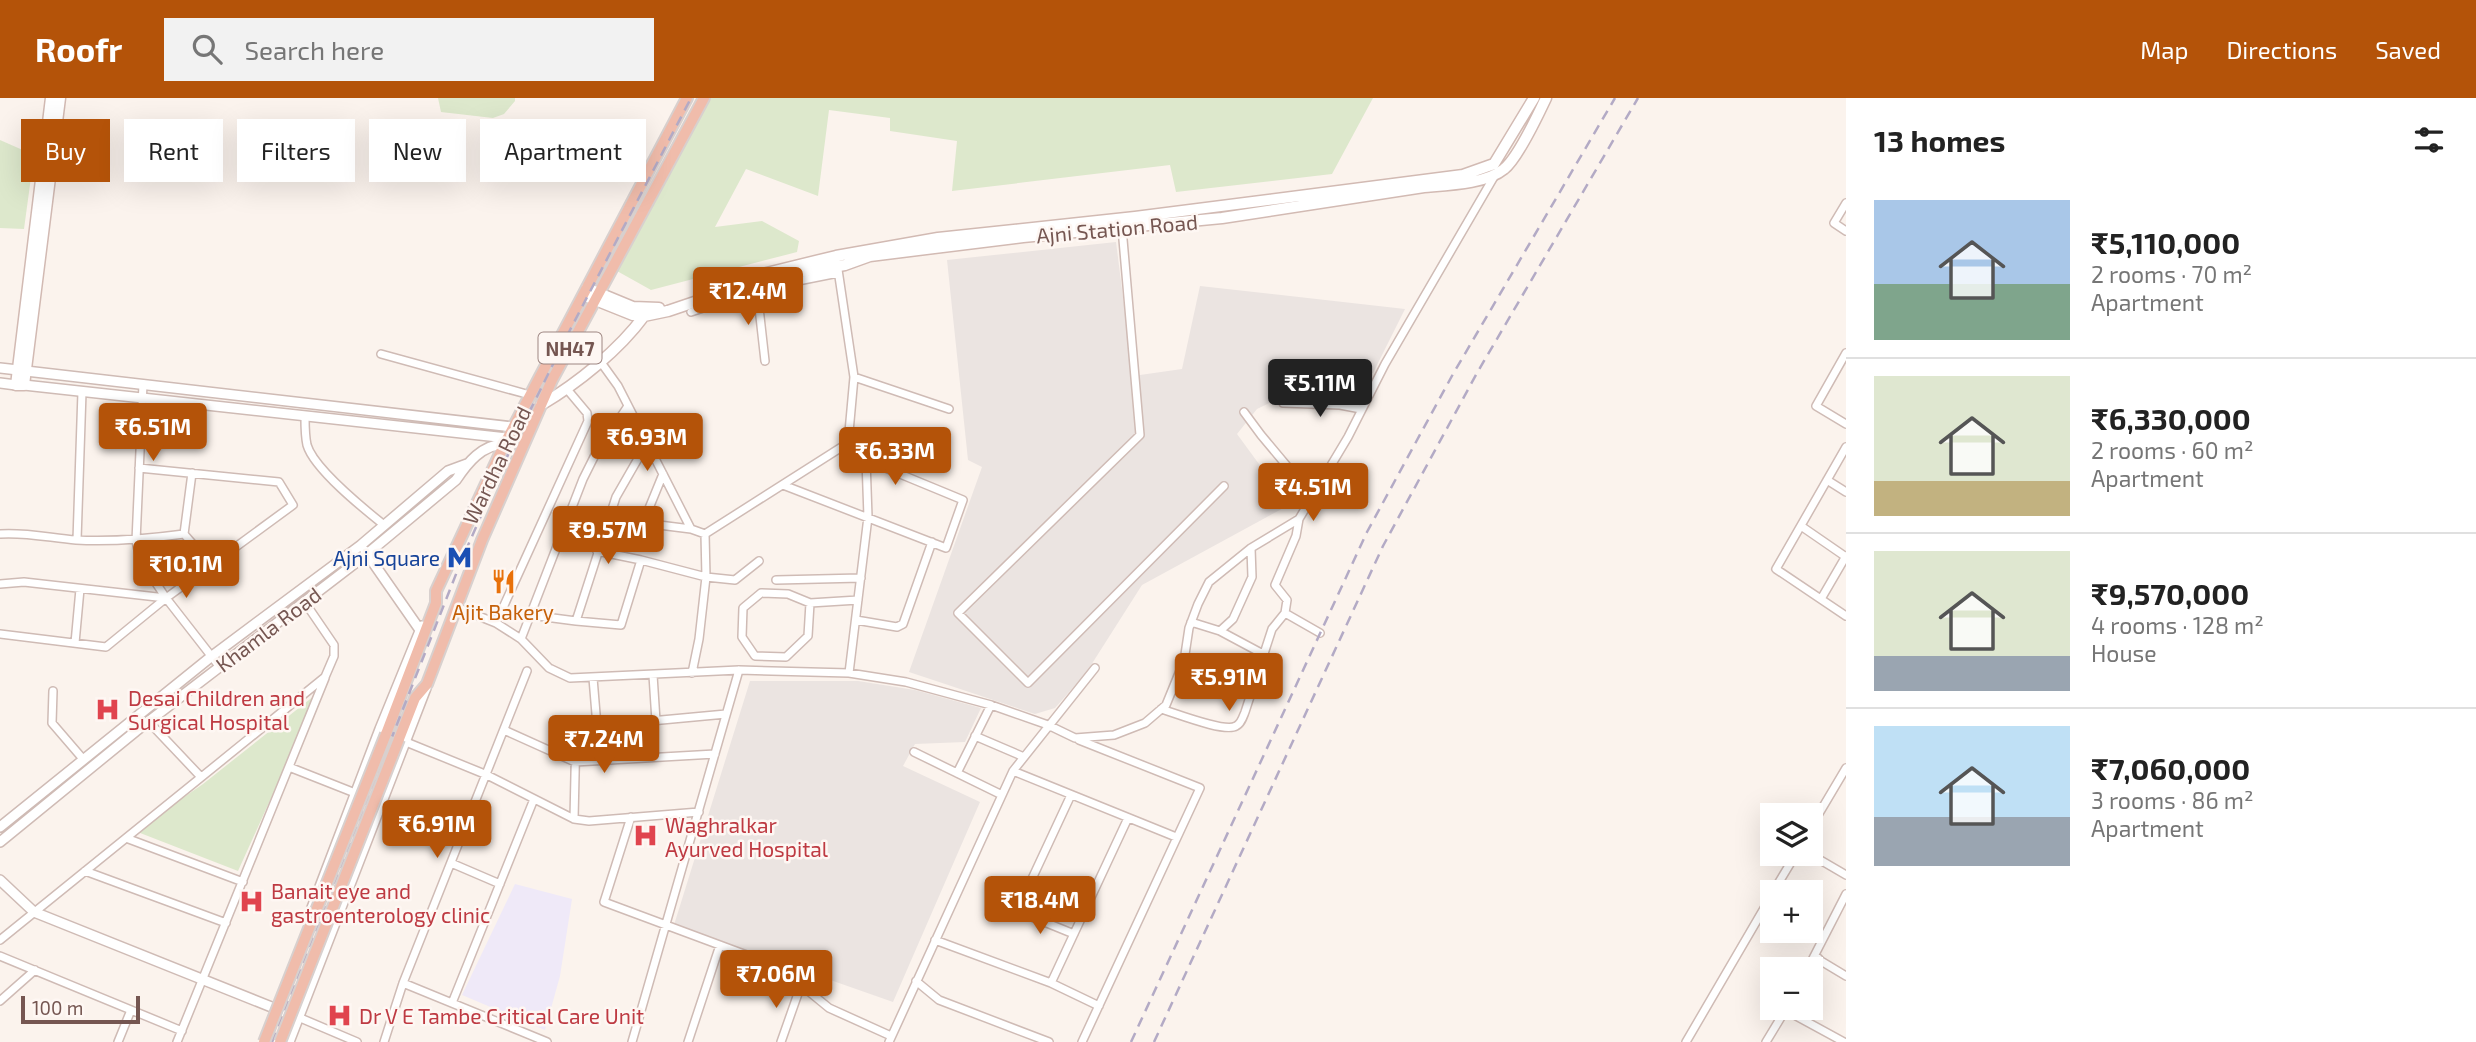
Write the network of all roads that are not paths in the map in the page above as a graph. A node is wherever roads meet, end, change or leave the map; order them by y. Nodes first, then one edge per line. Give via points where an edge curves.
1 (51, 98) edge
2 (60, 98) edge
3 (687, 98) edge
4 (704, 98) edge
5 (1534, 98) edge
6 (1546, 98) edge
7 (1494, 169) junction
8 (1315, 199) junction
9 (1846, 203) edge
10 (1200, 209) junction
11 (1202, 220) junction
12 (1117, 225) junction
13 (1846, 231) edge
14 (837, 265) junction
15 (757, 290) junction
16 (585, 292) junction
17 (31, 297) junction
18 (598, 297) junction
19 (691, 312) dead end
20 (652, 313) junction
21 (1846, 353) edge
22 (381, 354) dead end
23 (600, 360) junction
24 (765, 361) dead end
25 (1844, 362) edge
26 (0, 368) edge
27 (22, 371) junction
28 (854, 377) junction
29 (0, 383) edge
30 (143, 384) junction
31 (20, 385) junction
32 (566, 388) junction
33 (82, 392) junction
34 (530, 395) junction
35 (142, 398) junction
36 (1283, 403) dead end
37 (541, 405) junction
38 (628, 406) junction
39 (1361, 409) junction
40 (949, 410) dead end
41 (1244, 412) dead end
42 (305, 417) junction
43 (483, 423) junction
44 (1846, 424) edge
45 (513, 427) junction
46 (481, 435) junction
47 (506, 441) junction
48 (647, 443) junction
49 (848, 443) junction
50 (1846, 447) edge
51 (866, 460) junction
52 (467, 464) junction
53 (139, 468) junction
54 (192, 473) junction
55 (663, 474) junction
56 (1827, 480) junction
57 (783, 485) junction
58 (1224, 486) dead end
59 (1846, 492) edge
60 (1312, 496) junction
61 (610, 512) junction
62 (868, 517) junction
63 (1299, 519) junction
64 (643, 523) junction
65 (384, 525) junction
66 (1801, 526) junction
67 (691, 529) junction
68 (0, 534) edge
69 (184, 534) junction
70 (705, 534) junction
71 (77, 540) junction
72 (136, 541) junction
73 (932, 542) junction
74 (361, 545) junction
75 (1251, 548) junction
76 (597, 551) junction
77 (367, 554) junction
78 (1846, 556) edge
79 (642, 560) junction
80 (759, 561) dead end
81 (212, 566) junction
82 (706, 577) junction
83 (861, 578) junction
84 (776, 580) dead end
85 (0, 584) edge
86 (80, 589) junction
87 (436, 591) junction
88 (166, 598) junction
89 (1821, 599) junction
90 (858, 600) junction
91 (304, 601) junction
92 (810, 603) junction
93 (456, 607) junction
94 (1285, 613) junction
95 (530, 615) junction
96 (1846, 616) edge
97 (856, 620) junction
98 (576, 621) junction
99 (1191, 622) junction
100 (496, 623) junction
101 (421, 630) junction
102 (1220, 631) junction
103 (0, 634) edge
104 (1320, 634) dead end
105 (521, 639) junction
106 (75, 643) junction
107 (1263, 654) junction
108 (212, 656) junction
109 (766, 656) junction
110 (219, 666) junction
111 (1095, 668) dead end
112 (738, 670) junction
113 (527, 671) dead end
114 (766, 671) junction
115 (692, 673) junction
116 (849, 673) junction
117 (653, 675) junction
118 (325, 677) junction
119 (593, 678) junction
120 (427, 684) junction
121 (53, 691) dead end
122 (991, 705) junction
123 (1161, 709) junction
124 (726, 714) junction
125 (148, 721) junction
126 (656, 721) junction
127 (1048, 725) junction
128 (597, 726) junction
129 (504, 730) junction
130 (975, 736) junction
131 (1075, 738) junction
132 (406, 742) junction
133 (914, 752) dead end
134 (715, 754) junction
135 (1024, 757) junction
136 (83, 759) junction
137 (575, 762) junction
138 (289, 767) junction
139 (1846, 768) edge
140 (1013, 771) junction
141 (957, 773) junction
142 (487, 775) junction
143 (201, 777) junction
144 (355, 793) junction
145 (1002, 794) junction
146 (1071, 794) junction
147 (534, 799) junction
148 (1823, 807) edge
149 (699, 812) junction
150 (631, 817) junction
151 (1128, 818) junction
152 (574, 819) junction
153 (0, 827) edge
154 (1176, 837) junction
155 (126, 838) junction
156 (0, 842) edge
157 (1823, 862) edge
158 (451, 863) junction
159 (85, 871) junction
160 (1846, 875) edge
161 (0, 880) edge
162 (243, 882) junction
163 (500, 884) junction
164 (1846, 894) edge
165 (34, 912) junction
166 (1760, 915) edge
167 (226, 923) junction
168 (666, 926) junction
169 (1074, 934) junction
170 (0, 940) edge
171 (935, 940) junction
172 (720, 945) junction
173 (1815, 955) joint
174 (0, 956) edge
175 (35, 971) junction
176 (1846, 976) edge
177 (203, 980) junction
178 (916, 981) junction
179 (403, 983) junction
180 (1051, 983) junction
181 (801, 985) junction
182 (0, 1001) edge
183 (452, 1003) junction
184 (1099, 1006) junction
185 (272, 1008) junction
186 (131, 1010) junction
187 (298, 1017) junction
188 (1780, 1020) edge
189 (1806, 1020) edge
190 (182, 1031) junction
191 (890, 1039) edge
192 (689, 1040) edge
193 (118, 1042) edge
194 (177, 1042) edge
195 (262, 1042) edge
196 (280, 1042) edge
197 (289, 1042) edge
198 (357, 1042) edge
199 (384, 1042) edge
200 (547, 1042) edge
201 (632, 1042) edge
202 (699, 1042) edge
203 (781, 1042) edge
204 (1049, 1042) edge
205 (1082, 1042) edge
206 (1686, 1042) edge
207 (1766, 1042) edge
208 (1844, 1042) edge

1 - 17 main road
2 - 17 main road
3 - 16 highway, Wardha Road / NH47
4 - 18 highway, Wardha Road / NH47
5 - 7 main road
6 - 7 main road via 1504,169
7 - 8 main road, Ajni Station Road via 1485,178 1454,185
7 - 39 street
8 - 10 main road, Ajni Station Road
8 - 11 main road, Ajni Station Road
9 - 13 street via 1835,223
10 - 11 main road
10 - 12 main road, Ajni Station Road
11 - 12 main road, Ajni Station Road
12 - 14 main road, Ajni Station Road via 870,256
12 - 58 street via 1140,435 958,613 1028,682
14 - 15 street
14 - 20 main road, Ajni Station Road via 754,276
14 - 28 street
15 - 19 street
15 - 24 street
16 - 18 main road
16 - 34 highway, Wardha Road / NH47
17 - 27 main road
18 - 20 main road
18 - 20 main road via 633,315
18 - 37 highway, Wardha Road / NH47
20 - 23 main road
21 - 25 street
22 - 34 street
23 - 32 main road
23 - 38 street
25 - 44 street via 1816,406
26 - 27 street
27 - 30 street
27 - 31 main road
28 - 40 street
28 - 49 street
29 - 31 street
30 - 35 street
30 - 43 street
31 - 33 street
32 - 37 main road
32 - 100 street via 587,413 588,421
33 - 35 street
33 - 71 street
34 - 45 highway, Wardha Road / NH47
35 - 42 street
35 - 53 street
36 - 39 street
37 - 93 highway, Wardha Road / NH47
38 - 48 street
38 - 95 street via 583,479
39 - 60 street
41 - 60 street
42 - 46 street
42 - 65 street via 308,447 315,461
43 - 45 street
43 - 46 street
45 - 47 highway, Wardha Road / NH47
46 - 47 street
47 - 52 street, Khamla Road via 491,444
47 - 87 highway, Wardha Road / NH47
48 - 55 street
48 - 61 street
49 - 51 street
49 - 57 street
50 - 56 street
51 - 62 street
51 - 73 street via 963,500 946,548
52 - 65 street, Khamla Road via 448,471
52 - 77 street, Khamla Road via 456,480
53 - 54 street
53 - 72 street
54 - 69 street
54 - 81 street via 279,482 293,505
55 - 64 street
55 - 67 street
56 - 59 street
56 - 66 street
57 - 62 street
57 - 70 street
60 - 63 street
61 - 64 street
61 - 76 street
62 - 73 street
62 - 83 street
63 - 75 street
63 - 94 street via 1275,585 1287,600
64 - 67 street
65 - 74 street, Khamla Road
66 - 78 street
66 - 89 street via 1776,569
67 - 70 street
68 - 71 street
69 - 72 street
69 - 81 street
70 - 82 street
71 - 72 street
72 - 88 street via 140,559
73 - 97 street via 903,624
74 - 77 street
74 - 108 street, Khamla Road
75 - 99 street via 1209,582
75 - 102 street via 1252,577 1233,619
76 - 79 street
76 - 98 street
77 - 91 street, Khamla Road
77 - 101 street
78 - 89 street
79 - 82 street
79 - 98 street via 621,625
80 - 82 street via 735,580
81 - 88 street
82 - 115 street
83 - 84 street
83 - 90 street
85 - 86 street
86 - 88 street
86 - 106 street
87 - 101 street, Wardha Road / NH47
87 - 195 highway, bridge via 433,612
88 - 106 street via 106,647
88 - 108 street
89 - 96 street
90 - 92 street
90 - 97 street
91 - 110 street, Khamla Road
91 - 118 street via 334,645
92 - 109 street via 808,636 786,657
92 - 109 street via 788,594 761,593 743,608 742,637 755,656
93 - 100 street
93 - 120 highway, Wardha Road / NH47
94 - 104 street
94 - 107 street via 1272,629
95 - 98 street
95 - 105 street
97 - 116 street
99 - 102 street
99 - 123 street via 1184,661
100 - 105 street
101 - 144 street, Wardha Road / NH47
102 - 107 street
103 - 106 street
105 - 119 street via 549,668 570,678
107 - 123 street via 1245,712 1235,728
108 - 110 street
108 - 136 street, Khamla Road
109 - 114 street
110 - 125 street, Khamla Road
111 - 127 street
112 - 114 street
112 - 115 street
112 - 124 street
113 - 129 street
114 - 116 street
115 - 117 street
116 - 122 street via 906,682
117 - 119 street
117 - 126 street
118 - 138 street
118 - 143 street
119 - 128 street
120 - 132 street, Wardha Road / NH47
120 - 196 highway, bridge via 415,698
121 - 136 street via 52,723
122 - 127 street
122 - 130 street
123 - 131 street via 1145,723 1114,735
124 - 126 street
124 - 134 street
125 - 143 street
125 - 156 street, Khamla Road
126 - 128 street
127 - 131 street
127 - 135 street
128 - 137 street via 576,731
129 - 137 street
129 - 142 street
130 - 135 street
130 - 141 street
131 - 154 street via 1200,788
132 - 142 street
132 - 187 street, Wardha Road / NH47
133 - 141 street
134 - 137 street
134 - 149 street
135 - 140 street
136 - 153 street, Khamla Road
137 - 152 street
138 - 144 street
138 - 162 street
139 - 148 street
140 - 145 street
140 - 146 street
141 - 145 street
142 - 147 street
142 - 158 street
143 - 155 street
144 - 185 street, Wardha Road / NH47
145 - 171 street
146 - 151 street
146 - 169 street via 1017,911
147 - 152 street
147 - 163 street
149 - 150 street
149 - 168 street
150 - 152 street
150 - 168 street via 604,902
151 - 154 street
151 - 169 street
154 - 184 street
155 - 159 street
155 - 162 street
157 - 160 street
158 - 163 street
158 - 179 street
159 - 165 street
159 - 167 street
161 - 165 street
162 - 167 street
163 - 183 street
164 - 173 street
165 - 170 street
165 - 177 street
166 - 206 street
167 - 177 street
168 - 172 street
168 - 201 street
169 - 180 street
171 - 178 street
171 - 180 street
172 - 181 street via 760,960
172 - 192 street
173 - 176 street
174 - 175 street
175 - 182 street
175 - 186 street
177 - 185 street
177 - 190 street
178 - 191 street
178 - 204 street via 939,1000
179 - 183 street
179 - 199 street
180 - 184 street
181 - 191 street via 829,1008
181 - 203 street
183 - 200 street
184 - 205 street
185 - 187 street
185 - 195 street, Wardha Road / NH47
186 - 190 street
186 - 193 street
187 - 197 street, Wardha Road / NH47
187 - 198 street
188 - 207 street
189 - 208 street
190 - 194 street
192 - 202 street

